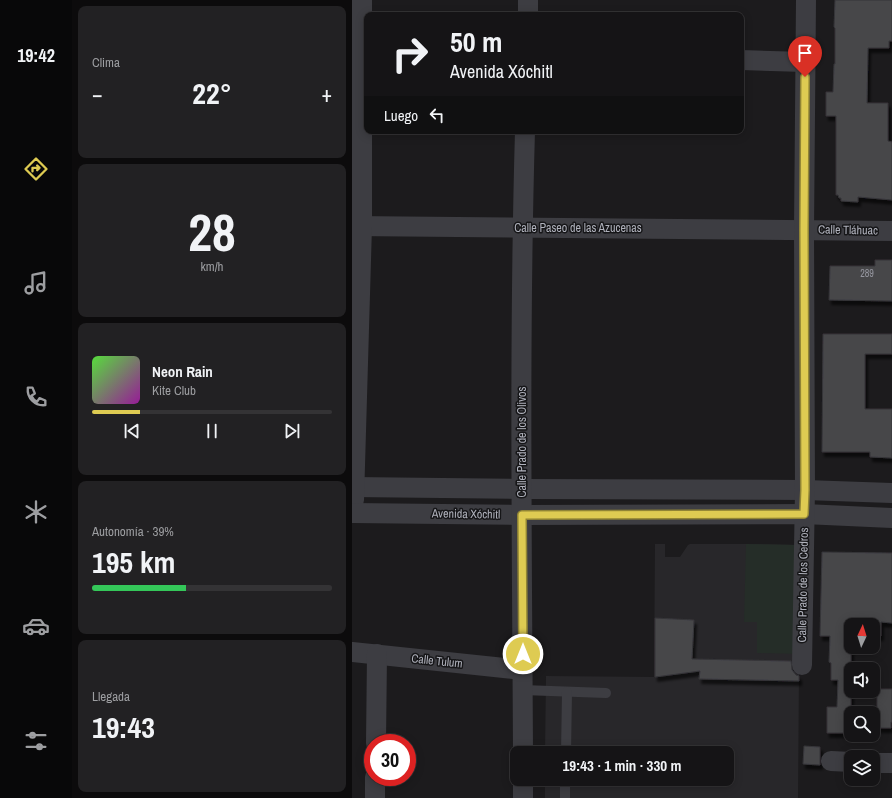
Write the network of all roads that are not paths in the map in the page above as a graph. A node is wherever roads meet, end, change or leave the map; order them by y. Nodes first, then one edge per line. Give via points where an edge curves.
1 (362, 0) edge
2 (528, 0) edge
3 (806, 0) edge
4 (528, 12) edge
5 (744, 60) edge
6 (805, 62) junction
7 (525, 134) edge
8 (357, 226) edge
9 (522, 228) junction
10 (804, 230) junction
11 (892, 231) edge
12 (353, 487) edge
13 (522, 489) junction
14 (805, 490) junction
15 (892, 493) edge
16 (353, 513) edge
17 (804, 514) junction
18 (522, 515) junction
19 (892, 518) edge
20 (352, 652) edge
21 (377, 654) junction
22 (802, 665) dead end
23 (523, 670) junction
24 (523, 690) junction
25 (567, 692) junction
26 (606, 693) dead end
27 (376, 734) edge
28 (523, 746) edge
29 (566, 746) edge
30 (831, 761) dead end
31 (844, 762) edge
32 (880, 763) edge
33 (892, 764) edge
34 (375, 786) edge
35 (523, 786) edge
36 (565, 786) edge
37 (565, 797) edge
38 (375, 798) edge
39 (523, 798) edge

1 - 8 street
2 - 4 street
3 - 6 street, Calle Prado de los Cedros
5 - 6 street
6 - 10 street, Calle Prado de los Cedros
7 - 9 street, Calle Prado de los Olivos
8 - 9 street, Calle Paseo de las Azucenas
8 - 12 street
9 - 10 street, Calle Paseo de las Azucenas
9 - 13 street, Calle Prado de los Olivos
10 - 11 street, Calle Tláhuac
10 - 14 street, Calle Prado de los Cedros
12 - 13 street
12 - 16 street
13 - 14 street
13 - 18 street, Calle Prado de los Olivos
14 - 15 street
14 - 17 street, Calle Prado de los Cedros
16 - 18 street, Avenida Xóchitl
17 - 18 street, Avenida Xóchitl
17 - 19 street, Avenida Xóchitl
17 - 22 street, Calle Prado de los Cedros
18 - 23 street, Calle Prado de los Olivos
20 - 21 street, Calle Tulum
21 - 23 street, Calle Tulum
21 - 27 street
23 - 24 street, Calle Prado de los Olivos
24 - 25 lane
24 - 28 street, Calle Prado de los Olivos
25 - 26 lane
25 - 29 lane
30 - 31 street
32 - 33 street
34 - 38 street
35 - 39 street
36 - 37 lane

